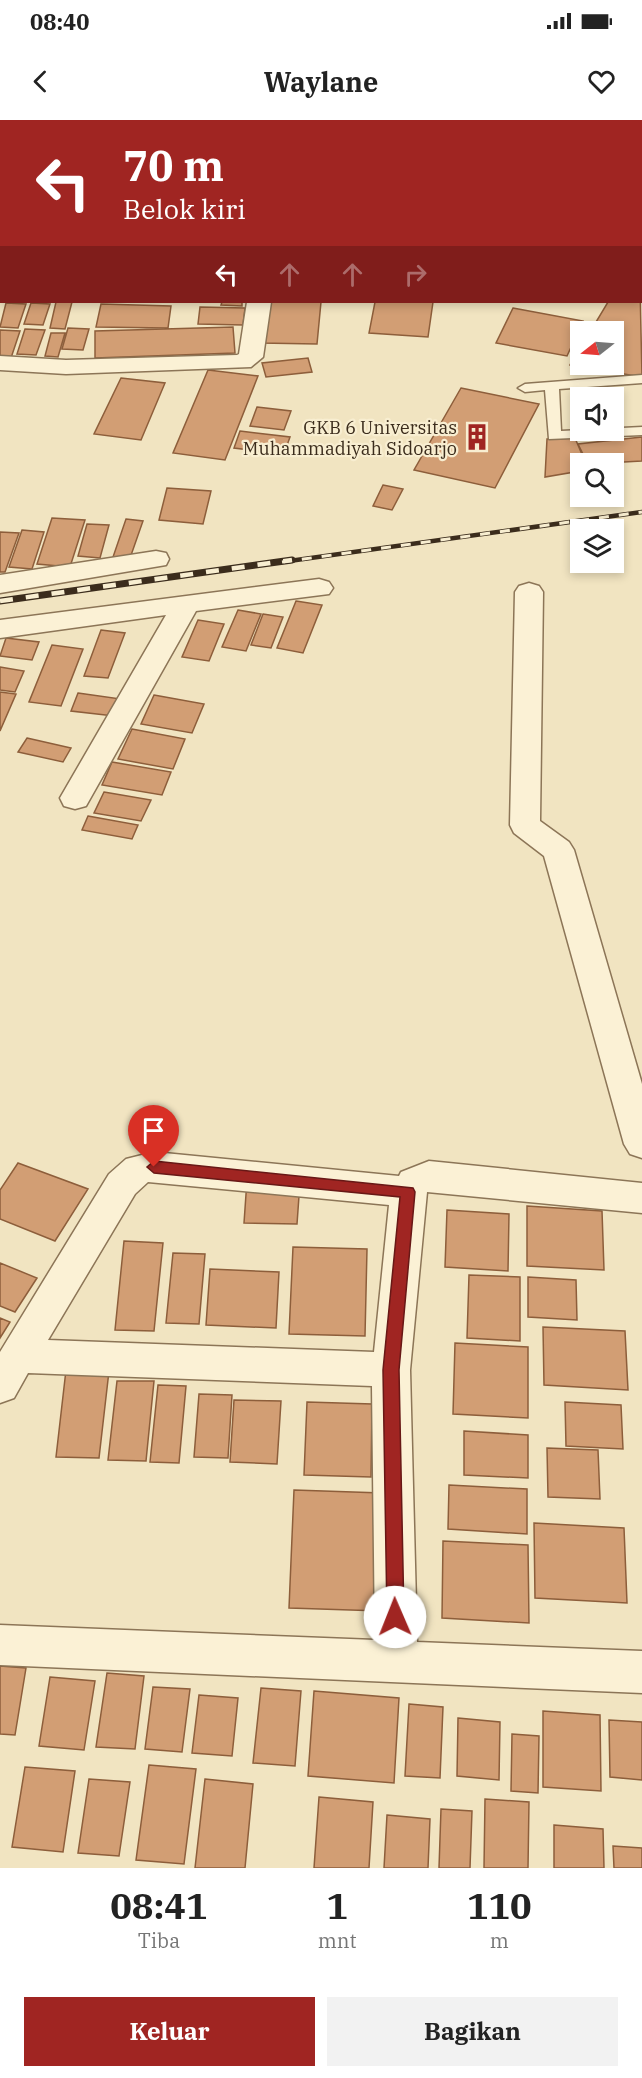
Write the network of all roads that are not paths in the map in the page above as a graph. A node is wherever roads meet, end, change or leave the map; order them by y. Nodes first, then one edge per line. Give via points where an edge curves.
1 (259, 303) edge
2 (0, 363) edge
3 (641, 381) edge
4 (552, 386) junction
5 (525, 388) dead end
6 (642, 430) edge
7 (156, 559) dead end
8 (0, 584) edge
9 (319, 588) dead end
10 (529, 591) dead end
11 (187, 603) junction
12 (0, 629) edge
13 (75, 798) dead end
14 (642, 1144) edge
15 (408, 1192) junction
16 (642, 1198) edge
17 (391, 1370) junction
18 (10, 1371) edge
19 (0, 1645) edge
20 (396, 1662) junction
21 (642, 1672) edge

1 - 2 street via 251,357 242,362 66,367
3 - 4 lane
4 - 5 lane
4 - 6 lane via 554,436
7 - 8 street
9 - 11 street
10 - 14 street via 525,825 558,850
11 - 12 street
11 - 13 street
15 - 16 street via 414,1182 429,1176
15 - 17 street
15 - 18 street via 154,1167 139,1169 122,1184
17 - 18 street
17 - 20 street
19 - 20 street
20 - 21 street

